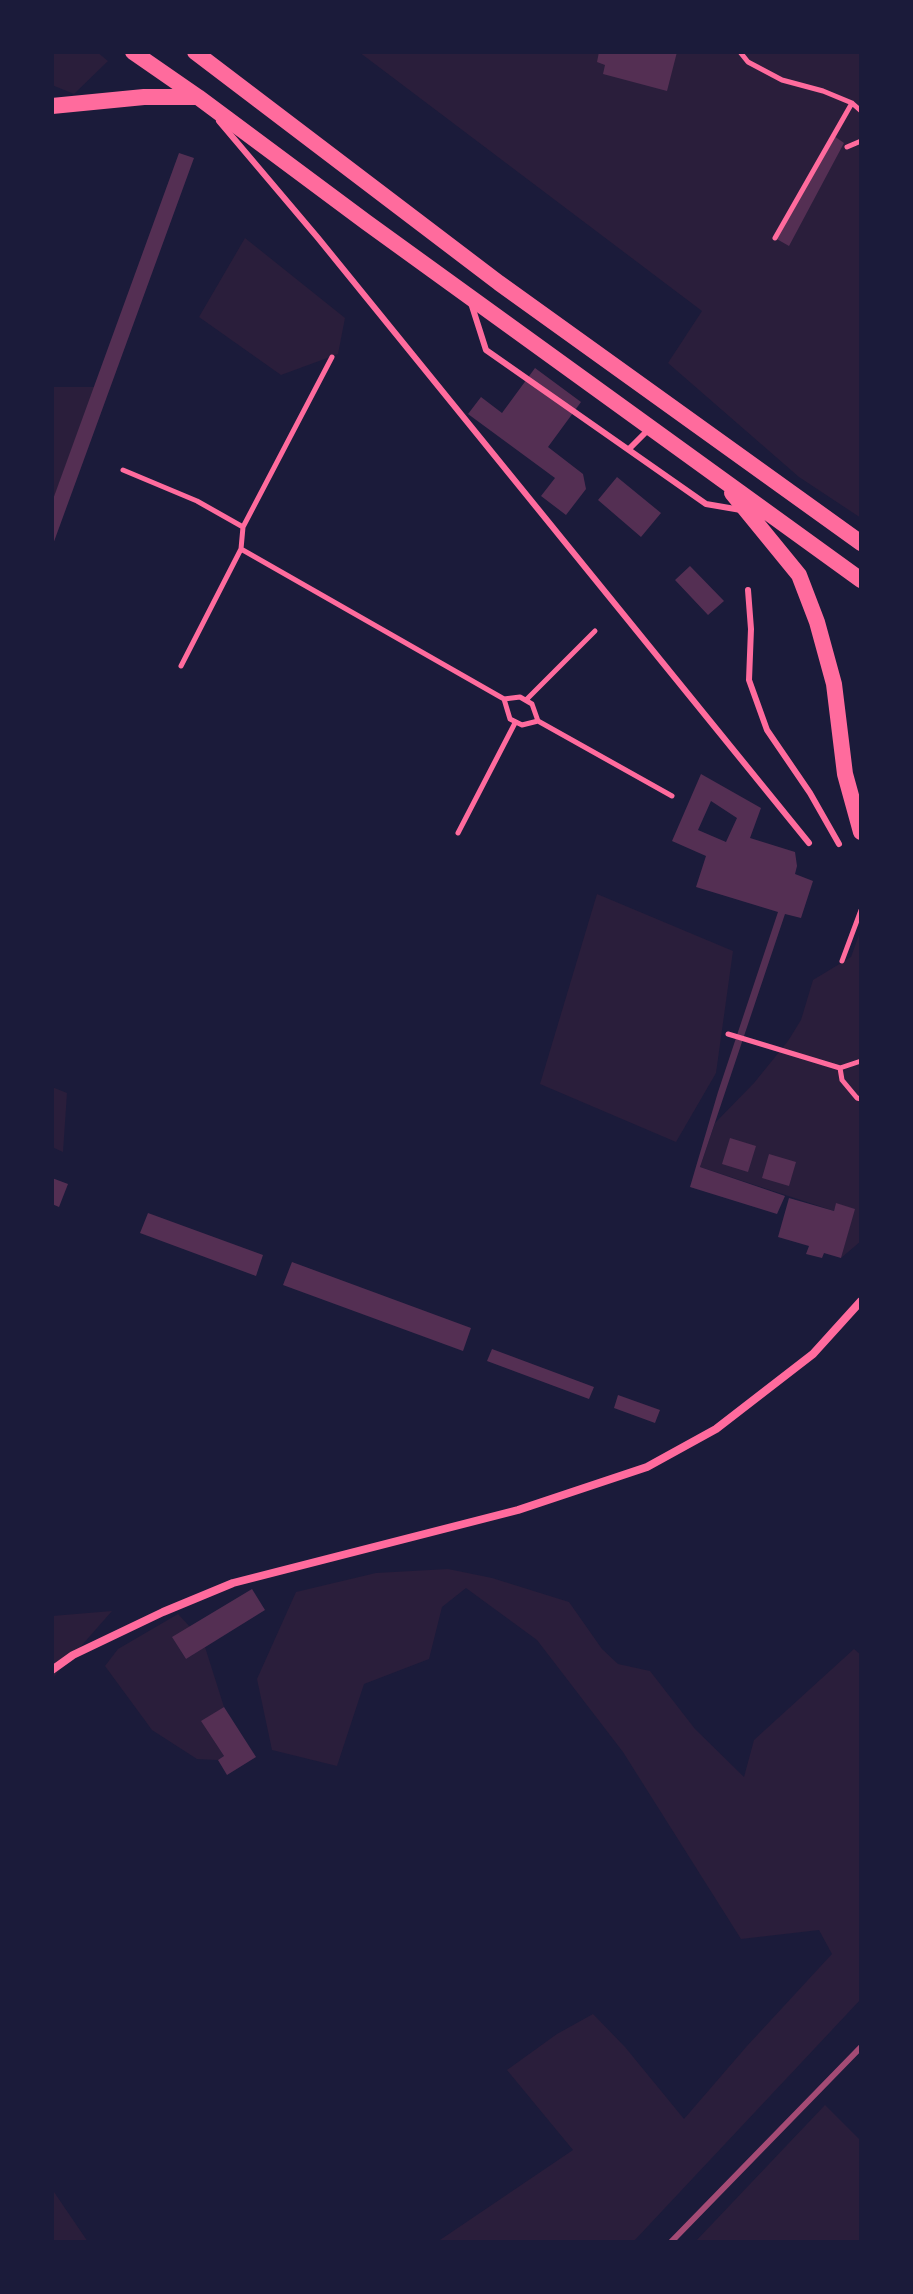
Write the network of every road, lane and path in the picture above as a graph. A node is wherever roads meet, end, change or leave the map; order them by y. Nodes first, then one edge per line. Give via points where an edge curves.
1 (133, 52) edge
2 (195, 52) edge
3 (740, 52) edge
4 (198, 97) junction
5 (852, 103) junction
6 (52, 106) edge
7 (861, 111) edge
8 (861, 141) edge
9 (847, 147) dead end
10 (775, 238) dead end
11 (469, 296) junction
12 (332, 357) dead end
13 (651, 427) junction
14 (629, 449) junction
15 (123, 470) dead end
16 (718, 476) junction
17 (746, 511) junction
18 (243, 527) junction
19 (861, 543) edge
20 (241, 549) junction
21 (861, 580) edge
22 (748, 590) dead end
23 (595, 631) dead end
24 (181, 666) dead end
25 (504, 699) junction
26 (527, 699) junction
27 (538, 721) junction
28 (515, 723) junction
29 (672, 796) dead end
30 (861, 832) edge
31 (458, 833) dead end
32 (809, 843) dead end
33 (839, 844) dead end
34 (861, 910) edge
35 (858, 926) edge
36 (842, 961) dead end
37 (728, 1034) dead end
38 (861, 1061) edge
39 (840, 1068) junction
40 (861, 1099) edge
41 (861, 1301) edge
42 (52, 1670) edge

1 - 4 main road
2 - 19 main road via 499,283
3 - 5 path via 782,80
4 - 6 main road
4 - 11 main road
4 - 32 lane
5 - 7 path
5 - 10 path
8 - 9 path
11 - 13 main road
11 - 14 lane via 486,350
12 - 18 path
13 - 14 lane
13 - 16 main road
14 - 17 lane via 706,504
15 - 18 path
16 - 17 main road
16 - 21 main road
17 - 30 main road via 799,575 817,622
18 - 20 path
20 - 24 path
20 - 25 path
22 - 33 lane via 749,680 767,730
23 - 26 path
25 - 26 path
25 - 28 path
26 - 27 path
27 - 28 path
27 - 29 path
28 - 31 path
34 - 35 path
35 - 36 path
37 - 39 path
38 - 39 path
39 - 40 path via 842,1080
41 - 42 street via 813,1354 716,1429 647,1467 518,1510 233,1583 73,1655

